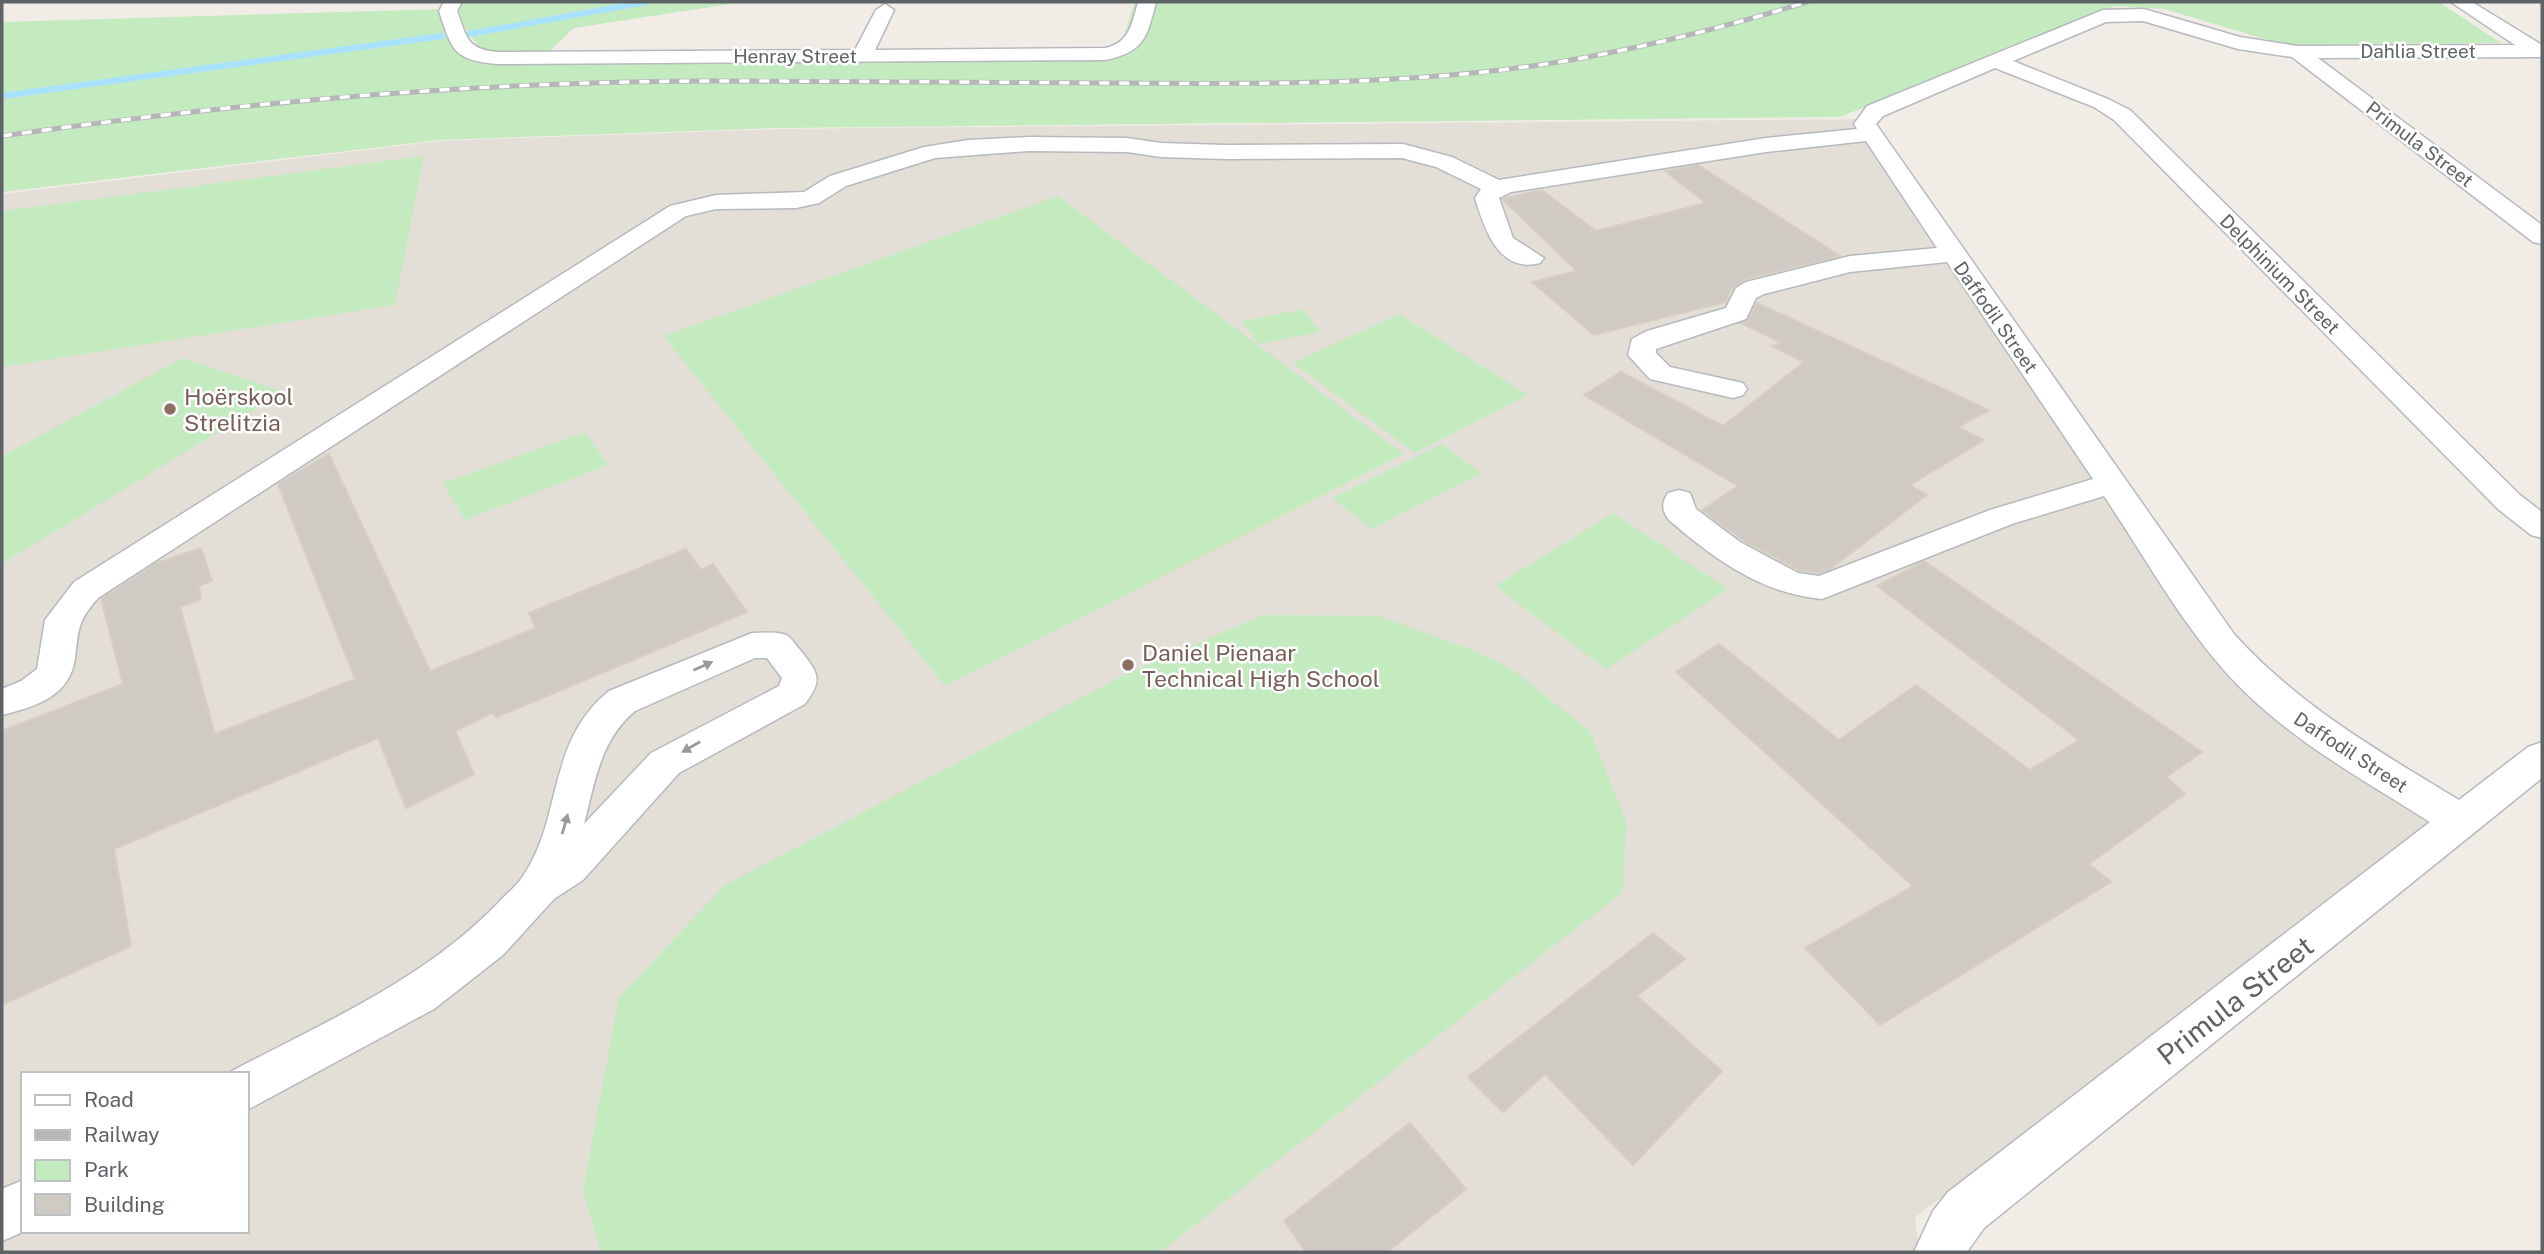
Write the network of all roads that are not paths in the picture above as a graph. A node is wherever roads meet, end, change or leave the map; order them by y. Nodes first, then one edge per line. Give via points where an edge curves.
1 (453, 2) edge
2 (1147, 2) edge
3 (2460, 2) edge
4 (885, 10) dead end
5 (2298, 52) junction
6 (2540, 52) edge
7 (862, 55) junction
8 (1993, 60) junction
9 (1870, 134) junction
10 (1498, 188) junction
11 (2542, 237) edge
12 (1952, 254) junction
13 (1531, 258) dead end
14 (1733, 389) dead end
15 (2111, 484) junction
16 (1679, 500) dead end
17 (2542, 528) edge
18 (2, 702) edge
19 (2542, 757) edge
20 (2462, 822) junction
21 (539, 887) junction
22 (248, 1087) edge
23 (21, 1206) edge
24 (2, 1216) edge
25 (1940, 1252) edge

1 - 7 street, Henray Street via 448,10 461,47 487,58
2 - 7 street, Henray Street via 1133,44 1110,54
3 - 6 street
4 - 7 street
5 - 6 street, Dahlia Street
5 - 8 street via 2238,43 2144,15 2118,14
5 - 11 street, Primula Street
8 - 9 street via 1875,111 1864,124
8 - 17 street, Delphinium Street via 2101,103 2122,116 2509,502
9 - 10 street via 1766,145
9 - 12 street, Daffodil Street
10 - 13 street via 1487,198 1500,239 1509,250
10 - 18 street via 1444,162 1403,151 1225,152 1029,144 932,152 838,181 811,198 796,201 716,202 678,211 86,590 61,625 57,665 50,678 33,691
12 - 14 street via 1850,264 1755,288 1745,294 1737,313 1642,345 1642,355 1660,373
12 - 15 street, Daffodil Street
15 - 16 street via 2001,517 1822,588 1783,581 1705,535 1680,513
15 - 20 street, Daffodil Street via 2249,678 2306,724
19 - 20 street, Primula Street
20 - 25 street, Primula Street via 1966,1210
21 -> 21 street via 559,842 582,756 605,715 622,701 752,646 776,645 784,653 800,676 792,695 665,763 578,858
21 - 22 street via 488,942 418,995
23 - 24 street

